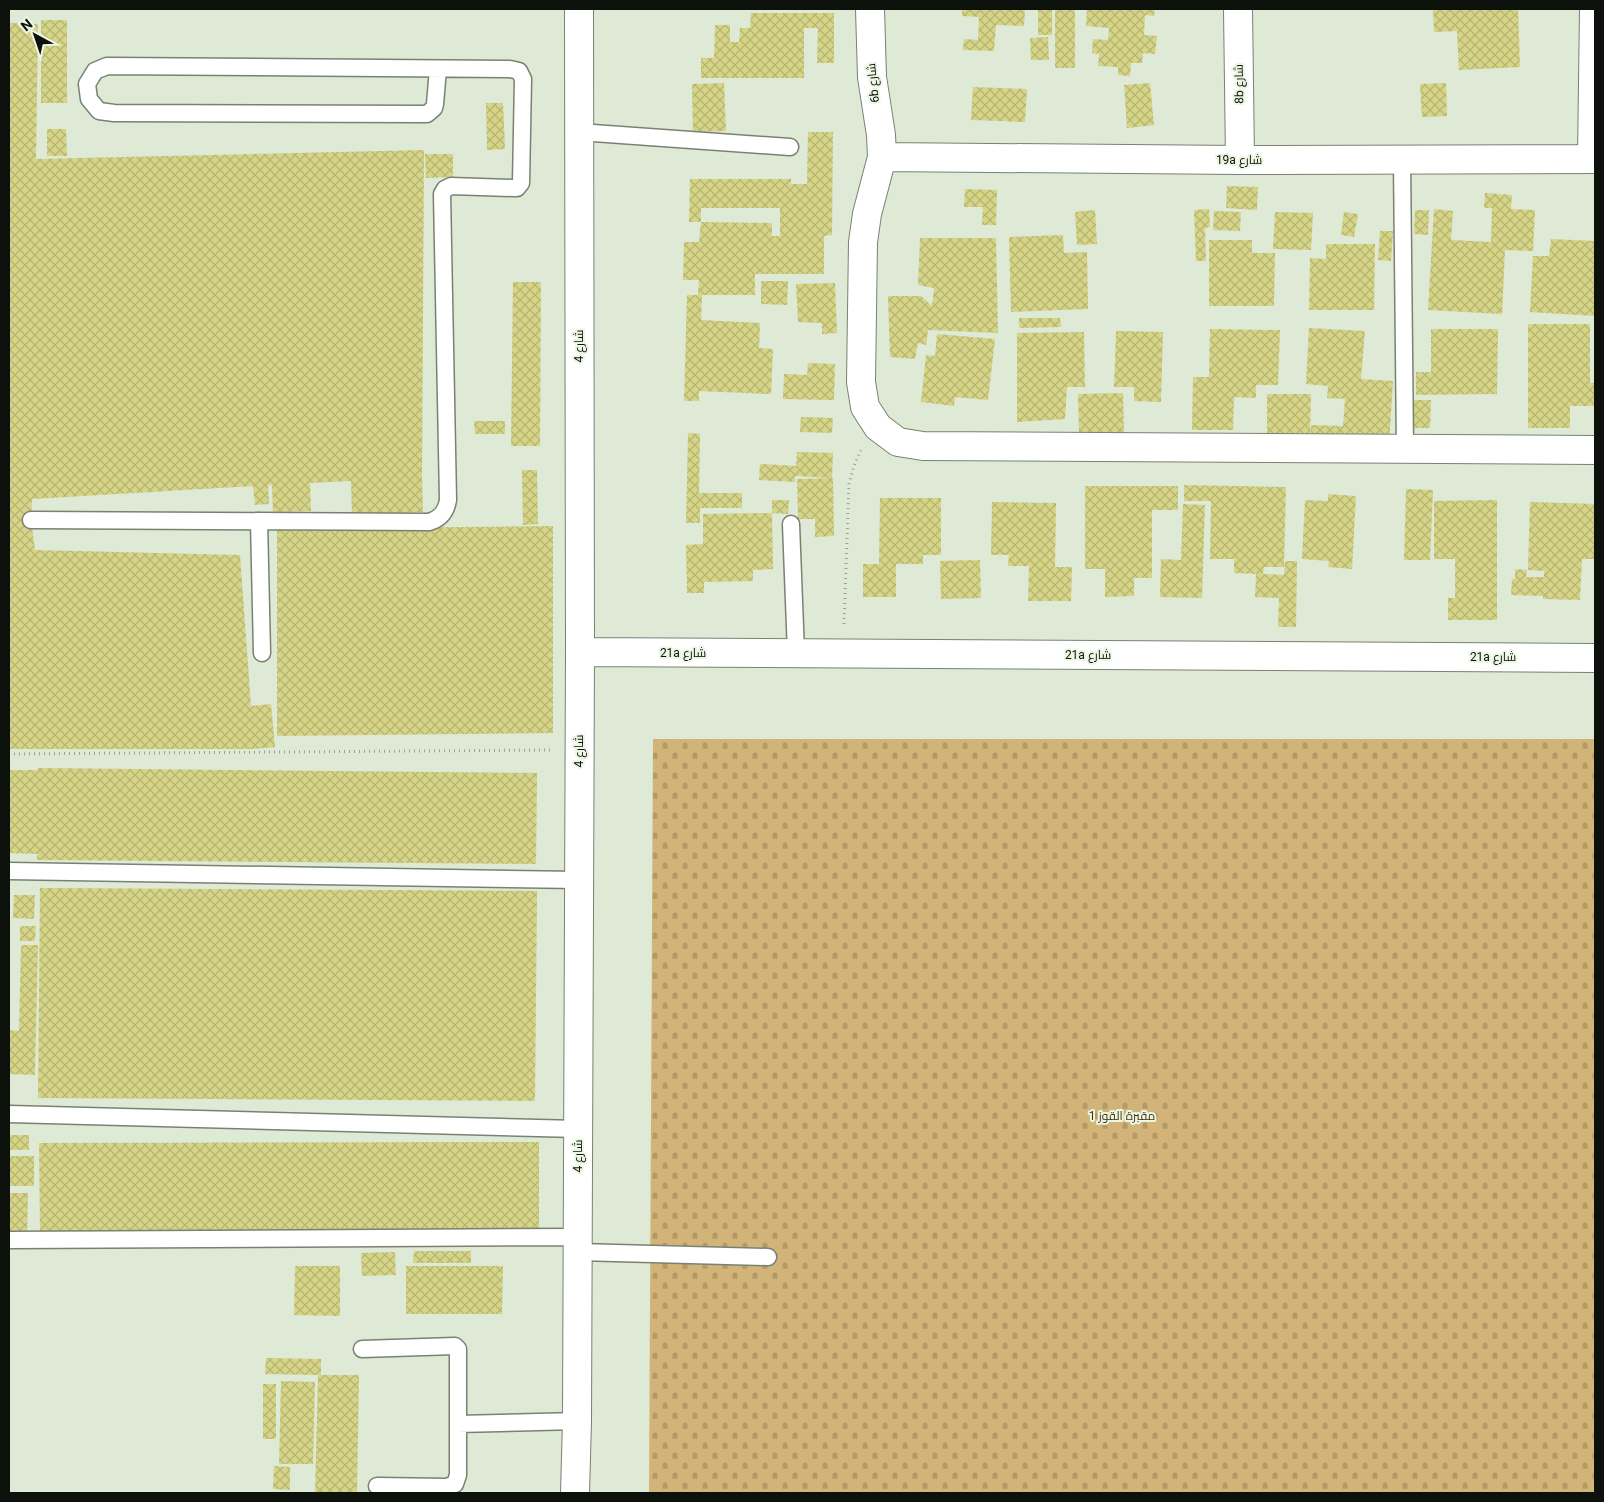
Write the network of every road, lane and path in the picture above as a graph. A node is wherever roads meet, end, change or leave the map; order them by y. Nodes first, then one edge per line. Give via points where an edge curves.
1 (579, 9) edge
2 (870, 9) edge
3 (1238, 9) edge
4 (1594, 9) edge
5 (438, 69) junction
6 (1594, 84) edge
7 (579, 132) junction
8 (790, 146) dead end
9 (882, 157) junction
10 (1240, 160) junction
11 (1402, 160) junction
12 (1594, 160) edge
13 (878, 427) junction
14 (1405, 449) junction
15 (1595, 450) edge
16 (31, 520) dead end
17 (260, 521) junction
18 (791, 524) dead end
19 (580, 652) junction
20 (262, 653) dead end
21 (796, 653) junction
22 (844, 654) junction
23 (1595, 658) edge
24 (579, 750) junction
25 (9, 754) edge
26 (9, 871) edge
27 (578, 880) junction
28 (9, 1114) edge
29 (578, 1129) junction
30 (9, 1240) edge
31 (578, 1244) junction
32 (768, 1257) dead end
33 (362, 1349) dead end
34 (577, 1421) junction
35 (458, 1424) junction
36 (377, 1486) dead end
37 (575, 1493) edge

1 - 7 street, شارع 4
2 - 9 street, 6b شارع via 872,77
3 - 10 street, 8b شارع
4 - 6 street
5 - 5 lane via 107,66 95,71 87,84 88,99 98,111 114,113 427,114 435,104
5 - 17 lane via 515,69 523,79 520,186 451,186 442,194 447,508 436,520 429,522
6 - 12 street
7 - 8 lane
7 - 19 street, شارع 4
9 - 10 street, 19a شارع
9 - 13 street, 6b شارع via 863,242 862,302 861,382 865,406
10 - 11 street, 19a شارع
11 - 12 street, 19a شارع
11 - 14 lane
13 - 14 street via 898,442 922,446
13 - 22 path via 864,444 849,483
14 - 15 street
16 - 17 lane
17 - 20 lane
18 - 21 lane
19 - 21 street, 21a شارع
19 - 24 street, شارع 4
21 - 22 street, 21a شارع
22 - 23 street, 21a شارع
24 - 25 path
24 - 27 street, شارع 4
26 - 27 lane
27 - 29 street, شارع 4
28 - 29 lane
29 - 31 street, شارع 4
30 - 31 lane
31 - 32 lane
31 - 34 street, شارع 4
33 - 35 lane via 457,1347
34 - 35 lane
34 - 37 street, شارع 4
35 - 36 lane via 458,1476 455,1484 447,1487

